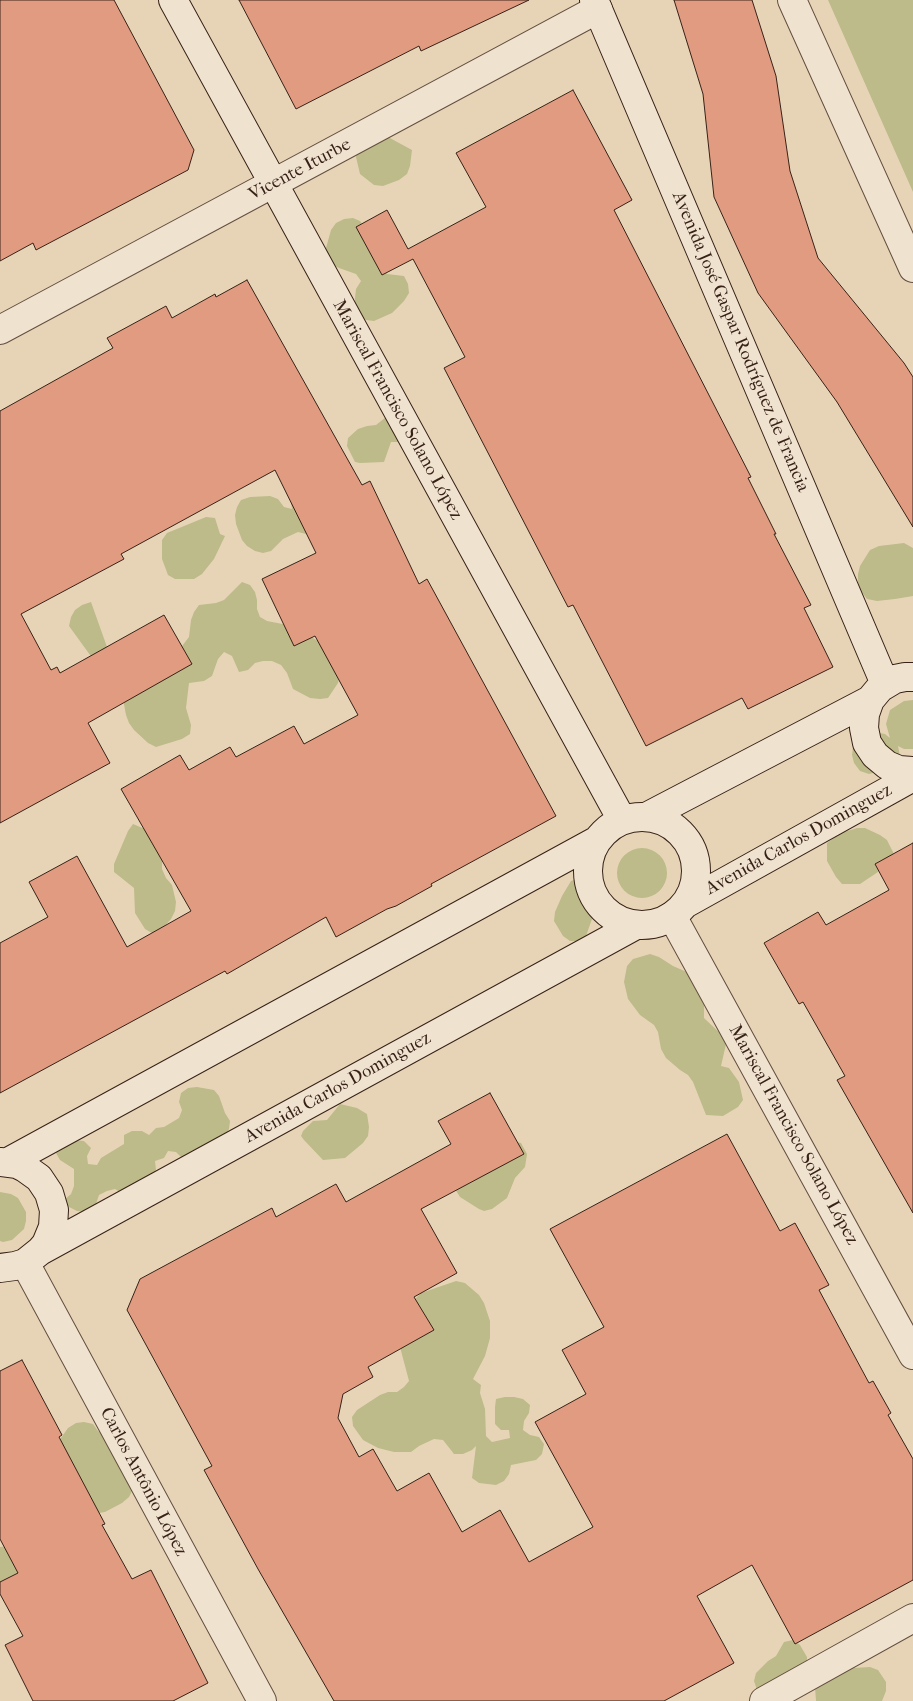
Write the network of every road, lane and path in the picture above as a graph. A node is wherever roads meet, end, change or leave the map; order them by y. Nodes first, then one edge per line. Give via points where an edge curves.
1 (173, 0) edge
2 (792, 0) edge
3 (596, 5) edge
4 (273, 184) junction
5 (913, 268) edge
6 (0, 330) edge
7 (897, 680) edge
8 (913, 771) edge
9 (913, 777) edge
10 (635, 818) junction
11 (596, 841) junction
12 (678, 910) junction
13 (636, 924) junction
14 (4, 1162) edge
15 (15, 1265) edge
16 (913, 1354) edge
17 (913, 1618) edge
18 (262, 1701) edge
19 (764, 1701) edge

1 - 4 main road, Mariscal Francisco Solano López
2 - 5 main road
3 - 4 main road, Vicente Iturbe
3 - 7 main road, Avenida José Gaspar Rodríguez de Francia
4 - 6 main road, Vicente Iturbe
4 - 10 main road, Mariscal Francisco Solano López
7 - 8 main road via 865,714 864,728 867,743 887,765
7 - 10 main road
9 - 12 main road, Avenida Carlos Dominguez
10 - 11 main road via 612,824
10 - 12 main road via 664,820 689,843 695,859 696,876 692,892
11 - 13 main road via 589,855 587,871 592,894 606,912 620,921
11 - 14 main road
12 - 13 main road via 666,920
12 - 16 main road, Mariscal Francisco Solano López
13 - 15 main road, Avenida Carlos Dominguez
14 - 15 main road via 25,1168 40,1178 53,1201 53,1228 46,1244
15 - 18 main road, Carlos Antônio López
17 - 19 main road

